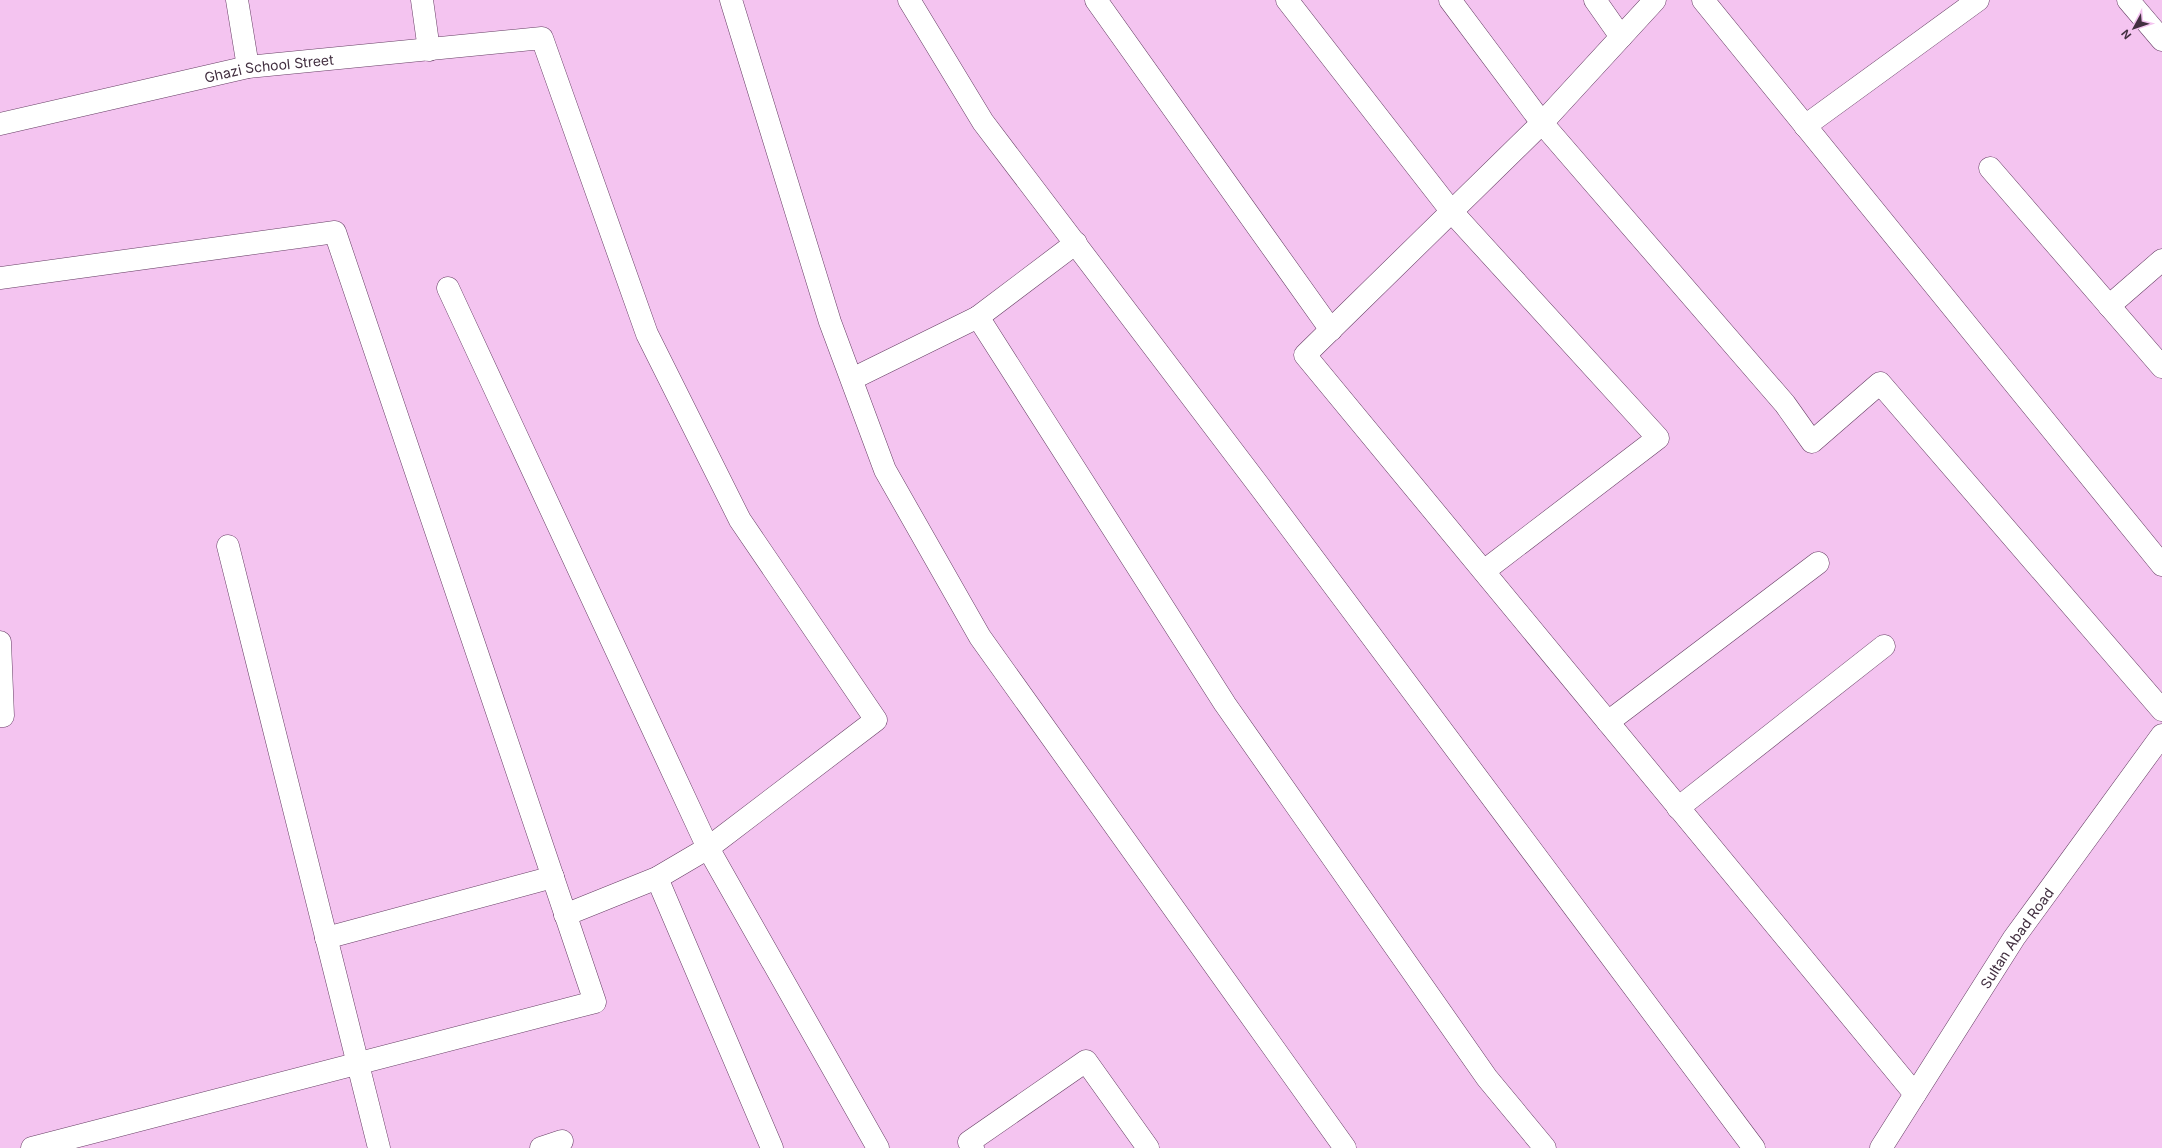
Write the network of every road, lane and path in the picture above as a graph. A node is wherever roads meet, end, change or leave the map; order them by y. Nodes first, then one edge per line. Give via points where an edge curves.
1 (237, 0) edge
2 (422, 0) edge
3 (731, 0) edge
4 (909, 0) edge
5 (1096, 0) edge
6 (1286, 0) edge
7 (1450, 0) edge
8 (1595, 0) edge
9 (1655, 0) edge
10 (1703, 0) edge
11 (1978, 0) edge
12 (2128, 0) edge
13 (1621, 37) junction
14 (2162, 40) edge
15 (429, 50) junction
16 (248, 67) junction
17 (1542, 123) junction
18 (0, 124) edge
19 (1805, 126) junction
20 (1990, 168) dead end
21 (1452, 212) junction
22 (1076, 243) junction
23 (2162, 260) edge
24 (0, 278) edge
25 (448, 288) dead end
26 (2109, 306) junction
27 (978, 317) junction
28 (1331, 330) junction
29 (2162, 368) edge
30 (852, 379) junction
31 (228, 546) dead end
32 (1818, 563) dead end
33 (2162, 565) edge
34 (1484, 571) junction
35 (0, 642) edge
36 (1884, 646) dead end
37 (2162, 710) edge
38 (0, 716) edge
39 (1608, 722) junction
40 (2162, 735) edge
41 (1678, 808) junction
42 (708, 848) junction
43 (552, 877) junction
44 (657, 878) junction
45 (565, 916) junction
46 (326, 938) junction
47 (358, 1064) junction
48 (1915, 1094) junction
49 (562, 1141) dead end
50 (32, 1148) edge
51 (379, 1148) edge
52 (541, 1148) edge
53 (772, 1148) edge
54 (878, 1148) edge
55 (973, 1148) edge
56 (1148, 1148) edge
57 (1345, 1148) edge
58 (1545, 1148) edge
59 (1754, 1148) edge
60 (1881, 1148) edge

1 - 16 street
2 - 15 street
3 - 30 street via 830,322
4 - 22 street via 983,122
5 - 28 street
6 - 21 street
7 - 17 street
8 - 13 street
9 - 13 street
10 - 19 street
11 - 19 street
12 - 14 street
13 - 17 street
15 - 16 street, Ghazi School Street
15 - 42 street, Ghazi School Street via 542,38 647,334 740,520 876,720
16 - 18 street, Ghazi School Street
17 - 21 street
17 - 37 street via 1785,404 1812,442 1880,384
19 - 33 street
20 - 26 street
21 - 28 street
21 - 34 street via 1658,438
22 - 27 street
22 - 59 street
23 - 26 street
24 - 43 street via 335,232
25 - 42 street
26 - 29 street
27 - 30 street
27 - 58 street via 1225,704 1487,1078
28 - 34 street via 1306,355
30 - 57 street via 885,470 980,637
31 - 46 street
32 - 39 street
34 - 39 street
35 - 38 street via 3,716
36 - 41 street
39 - 41 street
40 - 48 street, Sultan Abad Road via 2014,938
41 - 48 street
42 - 44 street
42 - 54 street
43 - 45 street
43 - 46 street
44 - 45 street
44 - 53 street
45 - 47 street via 595,1002
46 - 47 street
47 - 50 street
47 - 51 street
48 - 60 street, Sultan Abad Road
49 - 52 street
55 - 56 street via 969,1142 1086,1061

